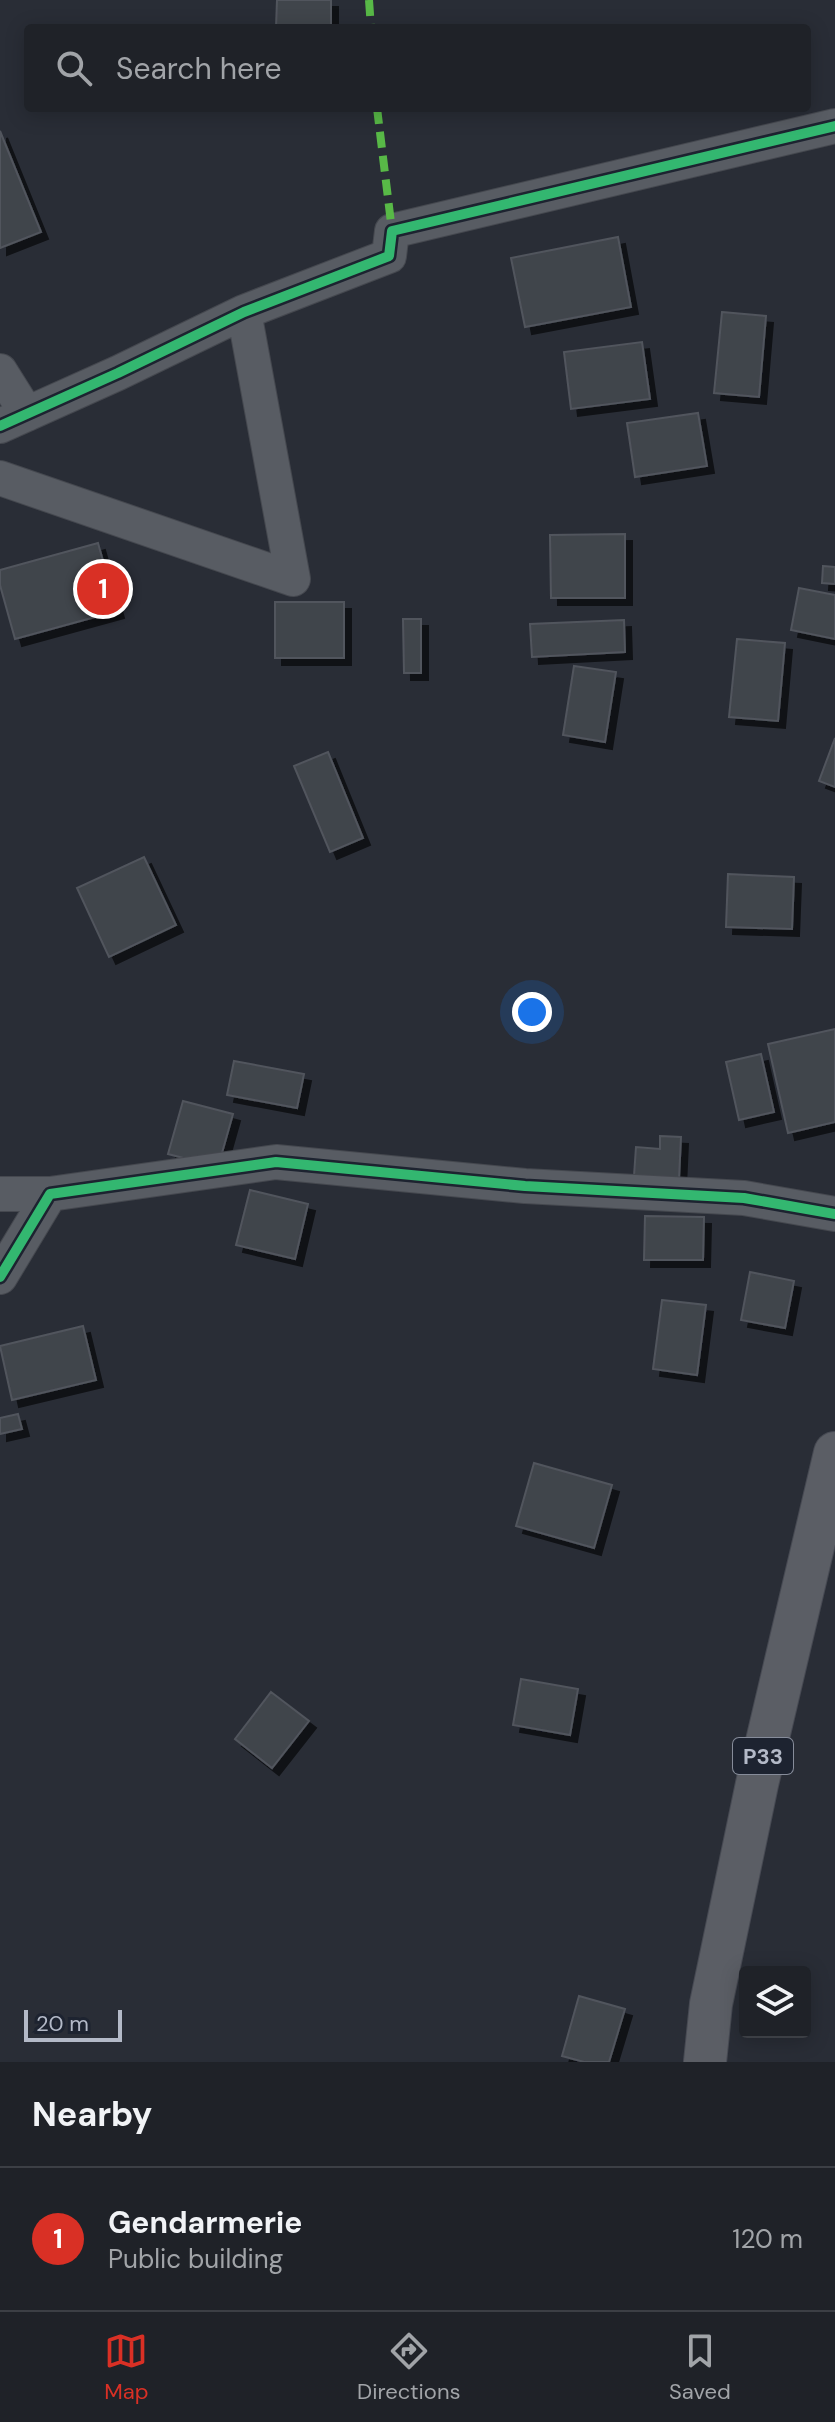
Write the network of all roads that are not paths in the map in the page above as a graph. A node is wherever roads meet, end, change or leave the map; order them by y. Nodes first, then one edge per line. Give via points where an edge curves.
1 (835, 126) edge
2 (244, 312) junction
3 (0, 371) edge
4 (14, 420) edge
5 (0, 478) edge
6 (0, 1194) edge
7 (50, 1194) junction
8 (835, 1214) edge
9 (0, 1277) edge
10 (835, 1453) edge
11 (705, 2062) edge

1 - 2 street via 392,231 389,256
2 - 4 street
2 - 5 street via 293,579
3 - 4 street
6 - 7 street
7 - 8 street via 276,1162 525,1186 744,1198
7 - 9 street
10 - 11 main road, P33 via 757,1784 711,2004

